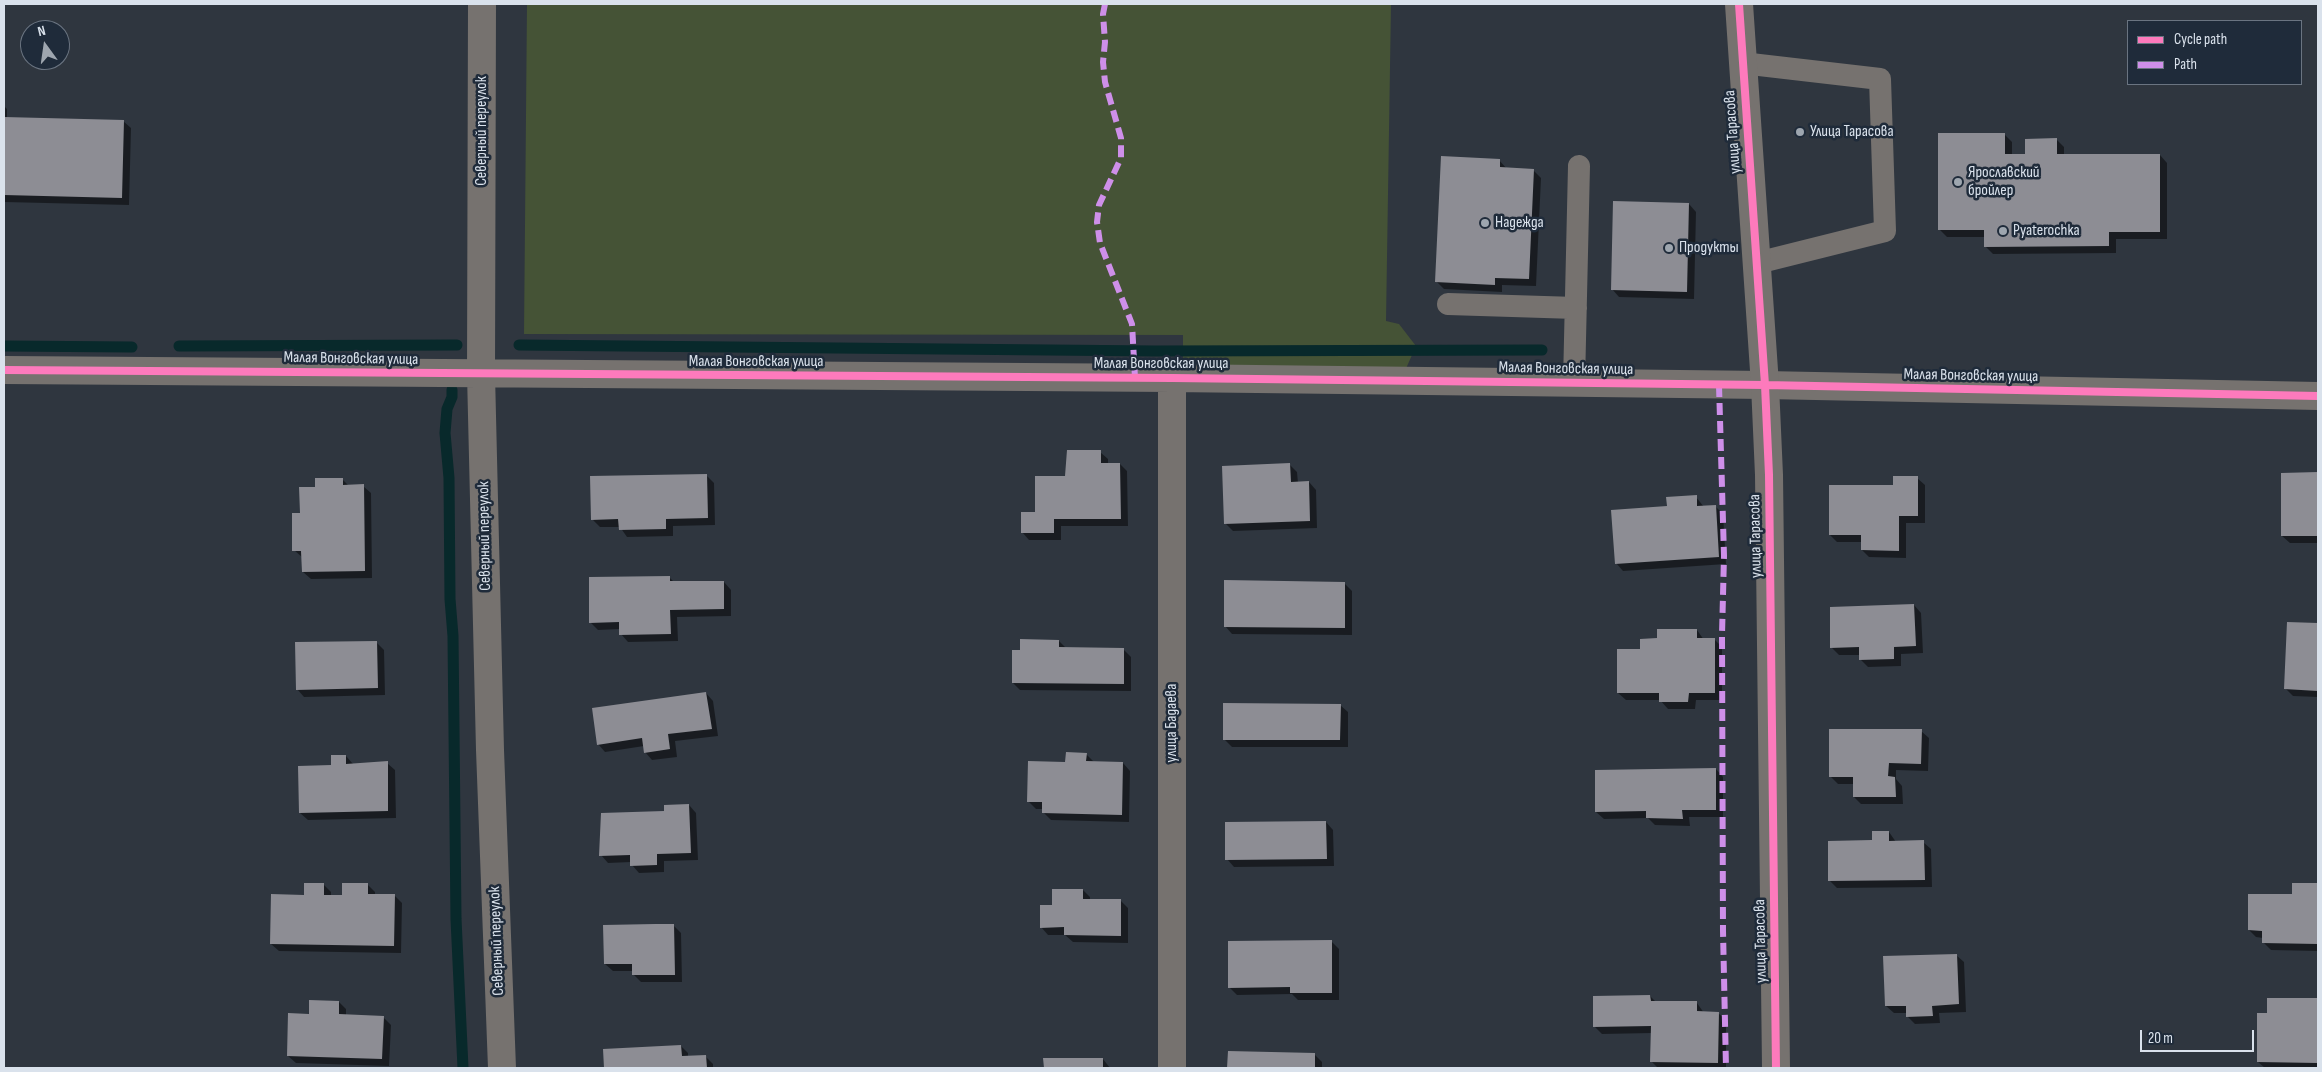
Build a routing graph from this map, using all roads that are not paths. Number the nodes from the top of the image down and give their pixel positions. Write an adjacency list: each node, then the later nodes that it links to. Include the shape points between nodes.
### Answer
1 (482, 4): 9 (street, Северный переулок)
2 (1739, 4): 3 (street, улица Тарасова)
3 (1742, 63): 5 (street, улица Тарасова); 5 (lane, via 1880,79 1885,231)
4 (1579, 166): 7 (lane)
5 (1757, 263): 12 (street, улица Тарасова)
6 (1448, 304): 7 (lane)
7 (1576, 308): 11 (lane)
8 (4, 370): 9 (street, Малая Вонговская улица)
9 (481, 374): 10 (street, Малая Вонговская улица); 14 (street, Северный переулок)
10 (1172, 378): 11 (street, Малая Вонговская улица); 15 (street, улица Бадаева)
11 (1574, 383): 12 (street, Малая Вонговская улица)
12 (1766, 385): 13 (street, Малая Вонговская улица); 16 (street, улица Тарасова)
13 (2318, 396)
14 (502, 1068)
15 (1172, 1068)
16 (1776, 1068)

